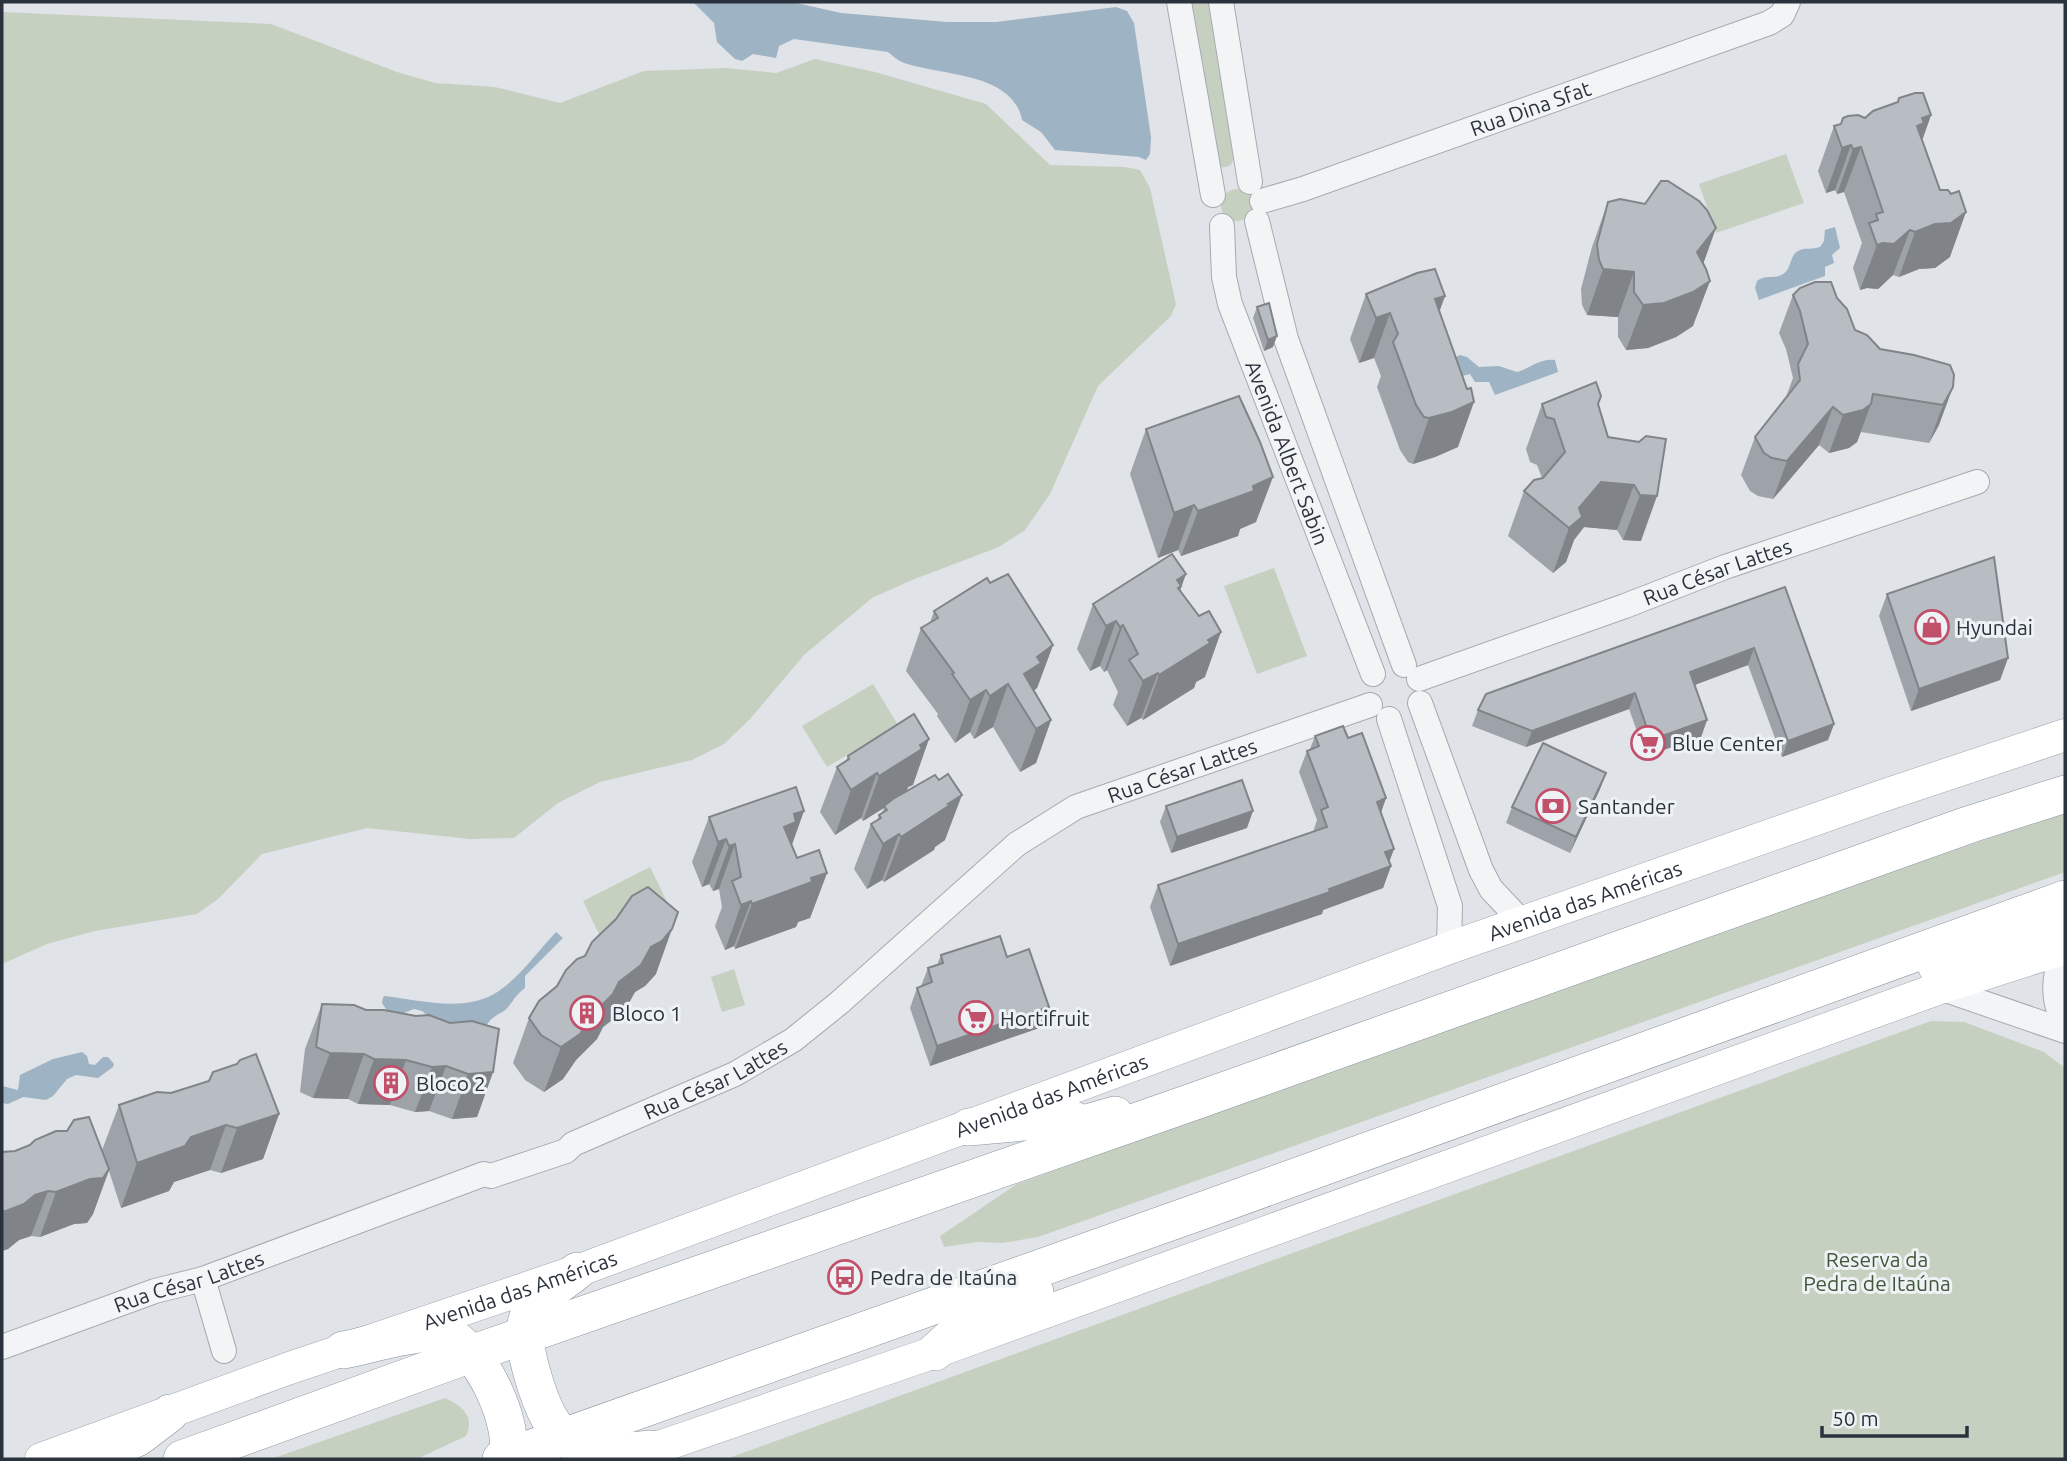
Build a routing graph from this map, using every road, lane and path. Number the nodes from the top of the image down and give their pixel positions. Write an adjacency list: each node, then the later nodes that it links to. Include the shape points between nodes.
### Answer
1 (1180, 2): 4 (street)
2 (1221, 2): 5 (street, Avenida Albert Sabin)
3 (1788, 2): 5 (street, Rua Dina Sfat, via 1782,15 1769,23 1304,189)
4 (1213, 195): 5 (street, via 1224,181 1242,179); 6 (street, via 1213,215)
5 (1256, 201): 6 (street, via 1251,226 1236,230); 9 (street, Avenida Albert Sabin, via 1286,339)
6 (1222, 226): 8 (street, Avenida Albert Sabin, via 1230,304)
7 (1977, 482): 9 (street, Rua César Lattes, via 1734,564)
8 (1373, 674): 9 (street, via 1387,665); 10 (street, via 1367,689)
9 (1414, 683): 10 (street, via 1407,716); 16 (street, Avenida Albert Sabin, via 1481,870 1491,889)
10 (1380, 712): 18 (street, via 1450,906); 27 (street, Rua César Lattes, via 1076,807 1017,844 793,1040 736,1074 573,1144 566,1152 491,1176 484,1174)
11 (2065, 735): 16 (main road, Avenida das Américas)
12 (2065, 769): 14 (highway, via 2005,797)
13 (2065, 794): 14 (highway)
14 (1968, 825): 23 (highway)
15 (2065, 900): 19 (highway)
16 (1522, 923): 18 (main road, Avenida das Américas)
17 (2064, 942): 19 (highway, via 1878,982); 20 (main road); 21 (street, via 2054,991)
18 (1449, 948): 24 (main road, Avenida das Américas)
19 (1833, 982): 25 (highway)
20 (1940, 988): 22 (street); 32 (main road)
21 (2065, 1023)
22 (2065, 1031)
23 (1198, 1100): 24 (highway, via 1151,1103 1083,1124 1069,1118); 28 (highway)
24 (969, 1127): 26 (main road, Avenida das Américas)
25 (1204, 1210): 32 (highway, via 1186,1226 979,1318); 35 (highway)
26 (578, 1271): 28 (highway, via 536,1304 529,1313); 30 (main road, Avenida das Américas)
27 (202, 1279): 29 (street, Rua César Lattes); 31 (street)
28 (526, 1337): 33 (highway); 35 (highway, via 542,1405)
29 (2, 1347)
30 (343, 1350): 33 (highway, via 443,1334); 34 (main road, Avenida das Américas)
31 (224, 1351)
32 (935, 1352): 36 (main road)
33 (471, 1354): 39 (highway); 40 (highway, via 482,1367 504,1419)
34 (170, 1413): 37 (main road, Avenida das Américas); 38 (highway, via 137,1437)
35 (564, 1437): 36 (highway, via 594,1452); 40 (highway)
36 (637, 1454)
37 (41, 1459)
38 (87, 1459)
39 (182, 1459)
40 (505, 1459)

